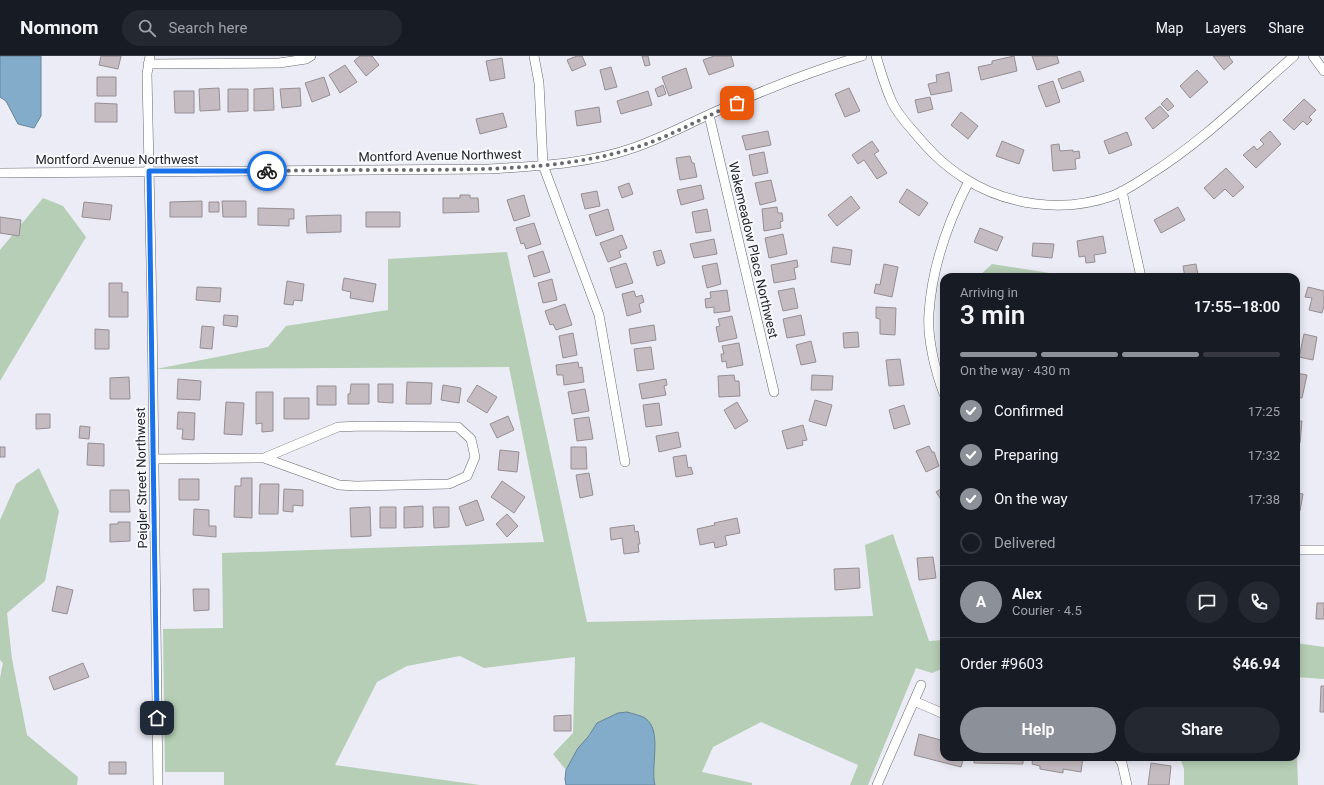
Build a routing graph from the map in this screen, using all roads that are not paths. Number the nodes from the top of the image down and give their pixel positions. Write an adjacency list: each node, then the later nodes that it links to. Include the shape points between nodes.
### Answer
1 (311, 56): 7 (street, via 279,63)
2 (534, 56): 10 (street, via 539,83)
3 (862, 56): 9 (street, Montford Avenue Northwest, via 828,66)
4 (876, 56): 13 (street, via 892,103 901,117 930,152)
5 (1294, 56): 14 (street, via 1169,163)
6 (1313, 56): 8 (street)
7 (149, 60): 11 (street, Peigler Street Northwest, via 146,74)
8 (1324, 71)
9 (709, 115): 10 (street, Montford Avenue Northwest, via 635,148 586,160); 17 (street, Wakemeadow Place Northwest)
10 (543, 165): 11 (street, Montford Avenue Northwest, via 489,169); 20 (street, via 599,315)
11 (149, 171): 12 (street, Montford Avenue Northwest); 19 (street, Peigler Street Northwest)
12 (0, 173)
13 (969, 181): 14 (street, via 1001,197 1053,205 1091,202); 16 (street, via 947,231 934,271 929,314 933,355)
14 (1122, 191): 15 (street)
15 (1139, 273)
16 (940, 380)
17 (774, 392)
18 (264, 458): 18 (street, via 339,485 356,486 449,484 467,476 475,457 471,439 458,427 362,426 338,427); 19 (street)
19 (154, 459): 27 (street, Peigler Street Northwest)
20 (625, 462)
21 (1300, 550): 22 (street)
22 (1324, 550)
23 (922, 685): 24 (street)
24 (914, 701): 25 (street); 28 (street)
25 (940, 712)
26 (1120, 761): 29 (street)
27 (158, 785)
28 (877, 785)
29 (1127, 785)

